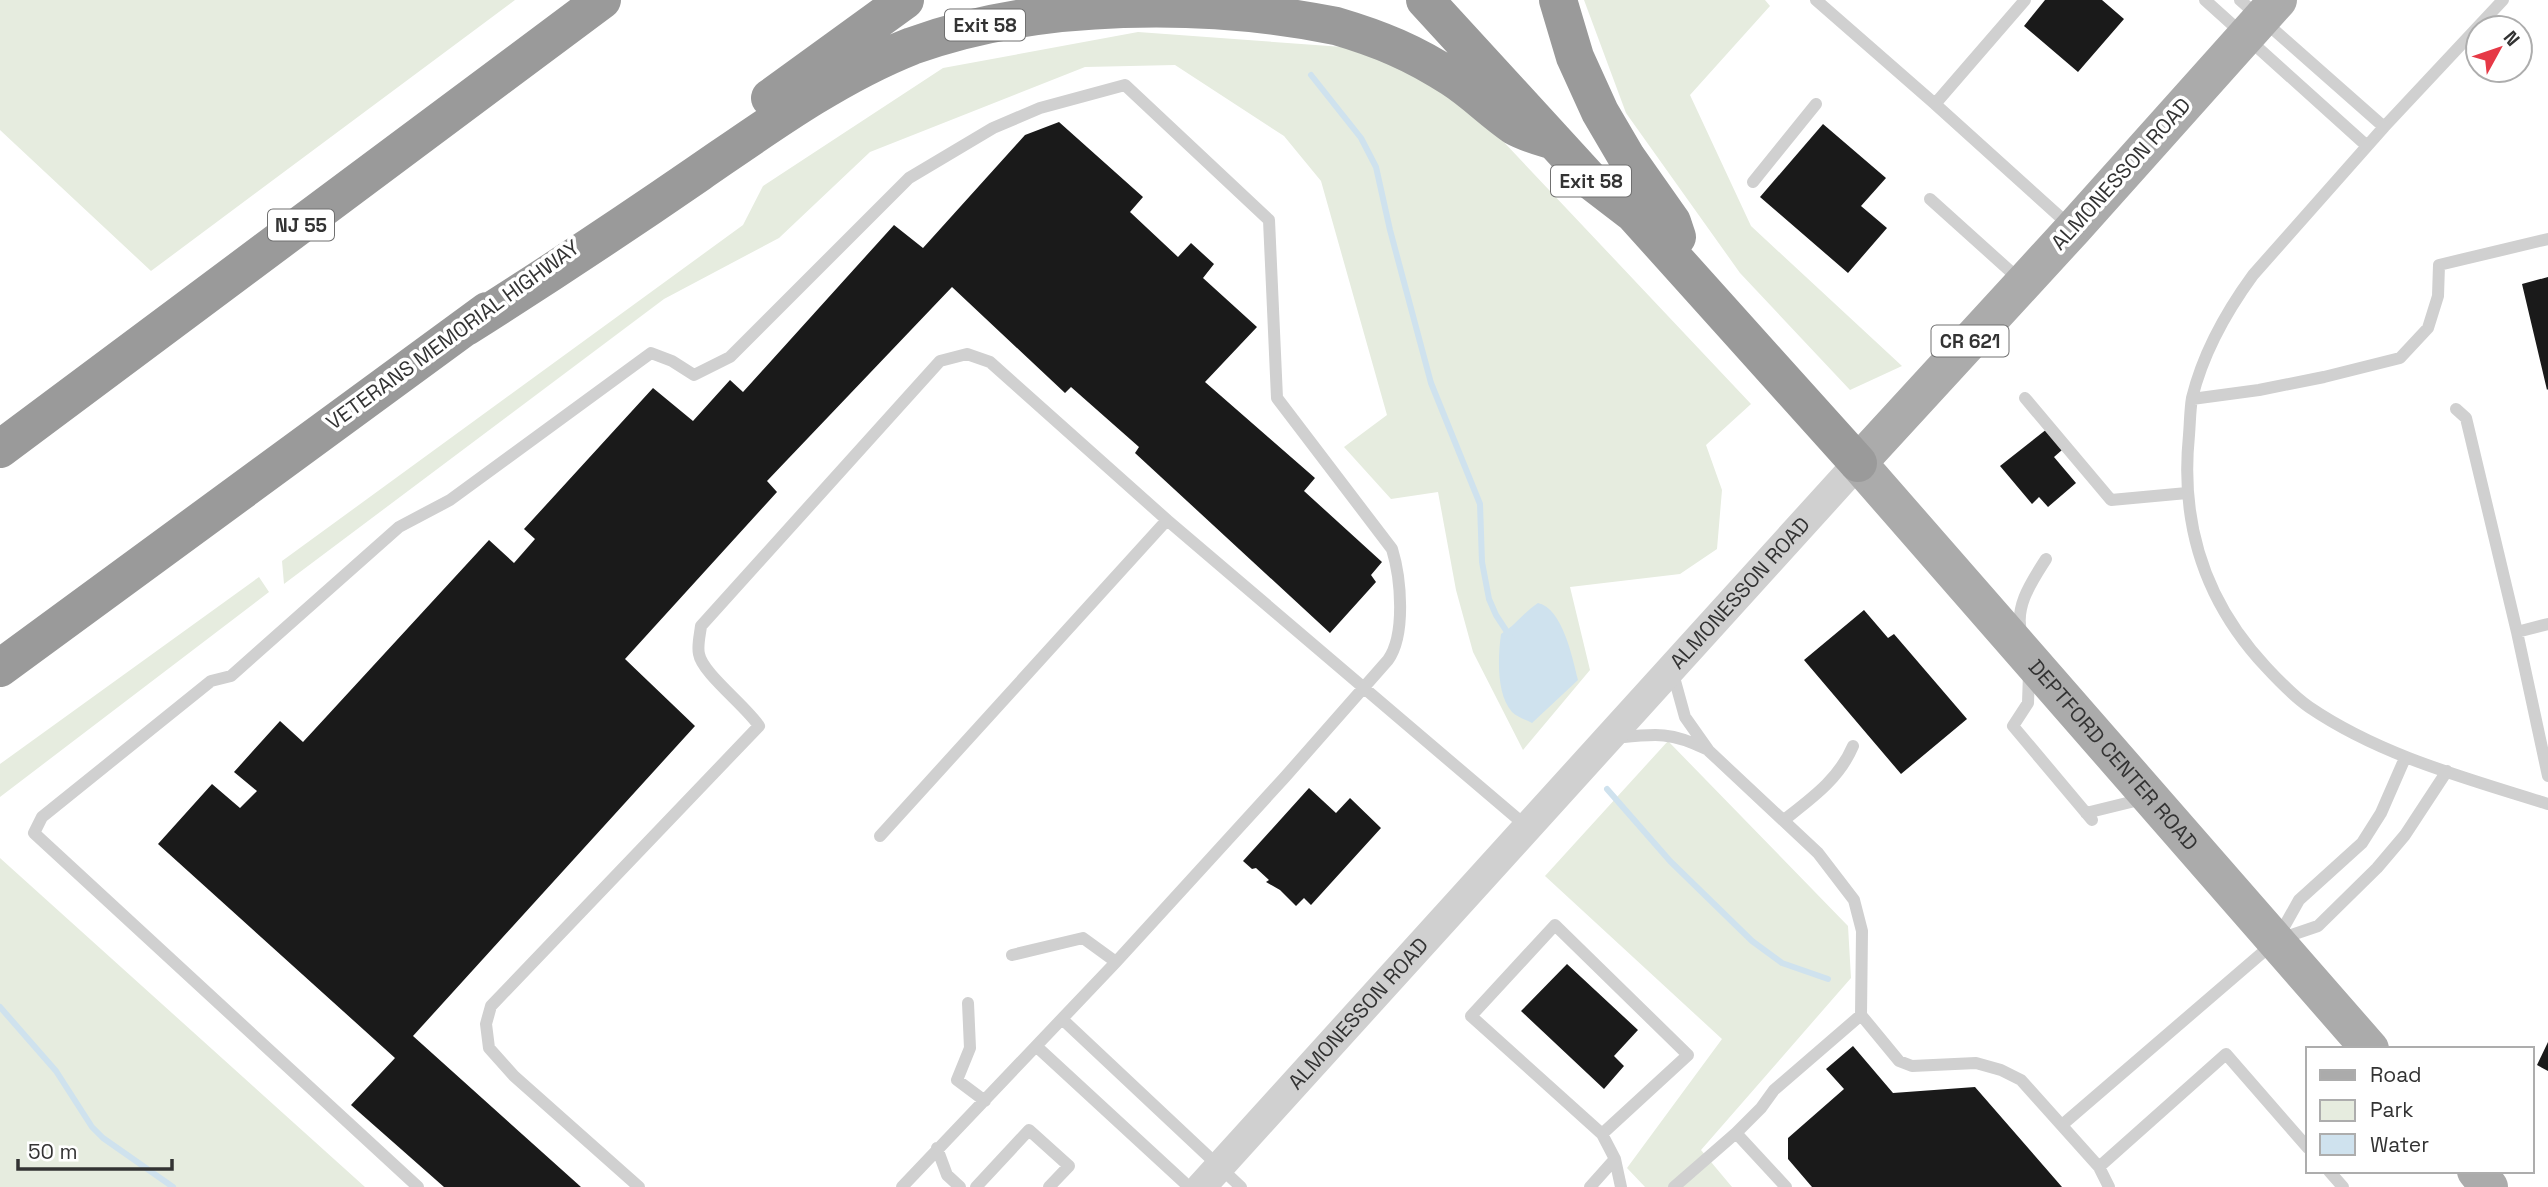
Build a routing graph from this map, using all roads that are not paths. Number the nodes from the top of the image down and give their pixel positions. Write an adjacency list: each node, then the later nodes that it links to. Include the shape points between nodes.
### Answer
1 (602, 0): 27 (highway, NJ 55)
2 (905, 0): 23 (highway, VETERANS MEMORIAL HIGHWAY)
3 (1425, 0): 14 (highway, Exit 58)
4 (1459, 0): 18 (highway, via 1606,166)
5 (1558, 0): 21 (highway, via 1575,57 1600,112 1672,222)
6 (1816, 0): 12 (lane)
7 (2025, 0): 12 (lane)
8 (2205, 0): 10 (lane)
9 (2503, 0): 13 (lane)
10 (2256, 13): 13 (lane); 15 (lane); 19 (main road, ALMONESSON ROAD / CR 621)
11 (1816, 104): 16 (lane)
12 (1936, 104): 19 (lane)
13 (2384, 127): 15 (lane)
14 (1554, 142): 18 (highway, Exit 58, via 1591,181); 23 (highway, Exit 58, via 1517,128 1403,48 1283,13 1139,3 1023,16 912,46 850,77)
15 (2367, 146): 25 (lane, via 2233,302)
16 (1753, 182)
17 (1930, 199): 22 (lane)
18 (1634, 214): 21 (highway)
19 (2073, 229): 22 (main road, ALMONESSON ROAD / CR 621)
20 (2548, 239): 25 (lane, via 2439,265 2438,296 2428,328 2400,358 2298,383)
21 (1690, 276): 28 (highway)
22 (2023, 283): 28 (main road, ALMONESSON ROAD / CR 621)
23 (466, 327): 35 (highway, VETERANS MEMORIAL HIGHWAY)
24 (2025, 398): 29 (lane, via 2112,500)
25 (2192, 398): 29 (lane)
26 (2456, 409): 33 (lane, via 2466,418)
27 (0, 449)
28 (1858, 463): 34 (main road, DEPTFORD CENTER ROAD); 36 (street, ALMONESSON ROAD / CR 621)
29 (2187, 493): 41 (lane, via 2198,555 2218,602 2253,654 2307,705)
30 (1167, 520): 37 (lane); 48 (lane); 69 (lane, via 990,362 967,354 940,361 701,626 699,655 710,674 759,726 491,1006 486,1024 489,1048 514,1076)
31 (2046, 559): 34 (lane, via 2028,586 2018,623)
32 (2548, 624): 33 (lane)
33 (2517, 632): 43 (lane)
34 (2030, 658): 44 (main road, DEPTFORD CENTER ROAD); 44 (lane, via 2028,703 2013,726 2089,817)
35 (0, 667)
36 (1671, 667): 38 (street, ALMONESSON ROAD / CR 621); 40 (lane, via 1685,717)
37 (1364, 687): 47 (lane); 51 (lane); 68 (lane, via 1394,652 1399,626 1398,566 1392,549 1277,398 1269,220 1125,85 1040,108 993,128 909,178 730,357 694,375 651,353 450,500 399,527 231,676 211,681 42,817 34,833)
38 (1606, 739): 40 (lane, via 1674,735); 47 (street, ALMONESSON ROAD / CR 621)
39 (1853, 746): 46 (lane, via 1826,786)
40 (1709, 751): 46 (lane)
41 (2405, 758): 42 (lane); 49 (lane, via 2362,844 2299,900)
42 (2447, 772): 45 (lane); 49 (lane, via 2405,835 2357,888 2318,926)
43 (2548, 776)
44 (2151, 797): 49 (main road, DEPTFORD CENTER ROAD)
45 (2548, 804)
46 (1784, 820): 53 (lane, via 1818,853 1854,900 1862,931)
47 (1526, 826): 67 (street, ALMONESSON ROAD / CR 621)
48 (880, 836)
49 (2276, 941): 56 (main road, DEPTFORD CENTER ROAD); 58 (lane)
50 (1012, 956): 51 (lane, via 1083,937)
51 (1116, 962): 54 (lane)
52 (968, 1003): 57 (lane, via 970,1048 957,1080)
53 (1861, 1016): 58 (lane, via 1899,1061 1912,1066 1976,1063 2001,1070 2025,1084); 59 (lane, via 1774,1090)
54 (1062, 1019): 55 (lane); 67 (lane)
55 (1036, 1046): 57 (lane); 74 (lane)
56 (2368, 1047)
57 (985, 1101): 62 (lane)
58 (2062, 1125): 64 (lane)
59 (1736, 1133): 78 (lane); 79 (lane)
60 (1602, 1134): 60 (lane, via 1471,1016 1555,925 1688,1055); 63 (lane)
61 (2306, 1146): 64 (lane, via 2227,1055)
62 (937, 1148): 70 (lane); 71 (lane, via 947,1175)
63 (1615, 1159): 76 (lane); 77 (lane)
64 (2099, 1167): 80 (lane)
65 (2331, 1173): 81 (lane)
66 (2478, 1173): 82 (main road)
67 (1209, 1176): 75 (lane)
68 (418, 1187)
69 (639, 1187)
70 (902, 1187)
71 (960, 1187)
72 (976, 1187): 73 (lane, via 1029,1130 1069,1166)
73 (1049, 1187)
74 (1189, 1187)
75 (1241, 1187)
76 (1590, 1187)
77 (1621, 1187)
78 (1674, 1187)
79 (1786, 1187)
80 (2109, 1187)
81 (2343, 1187)
82 (2489, 1187)

